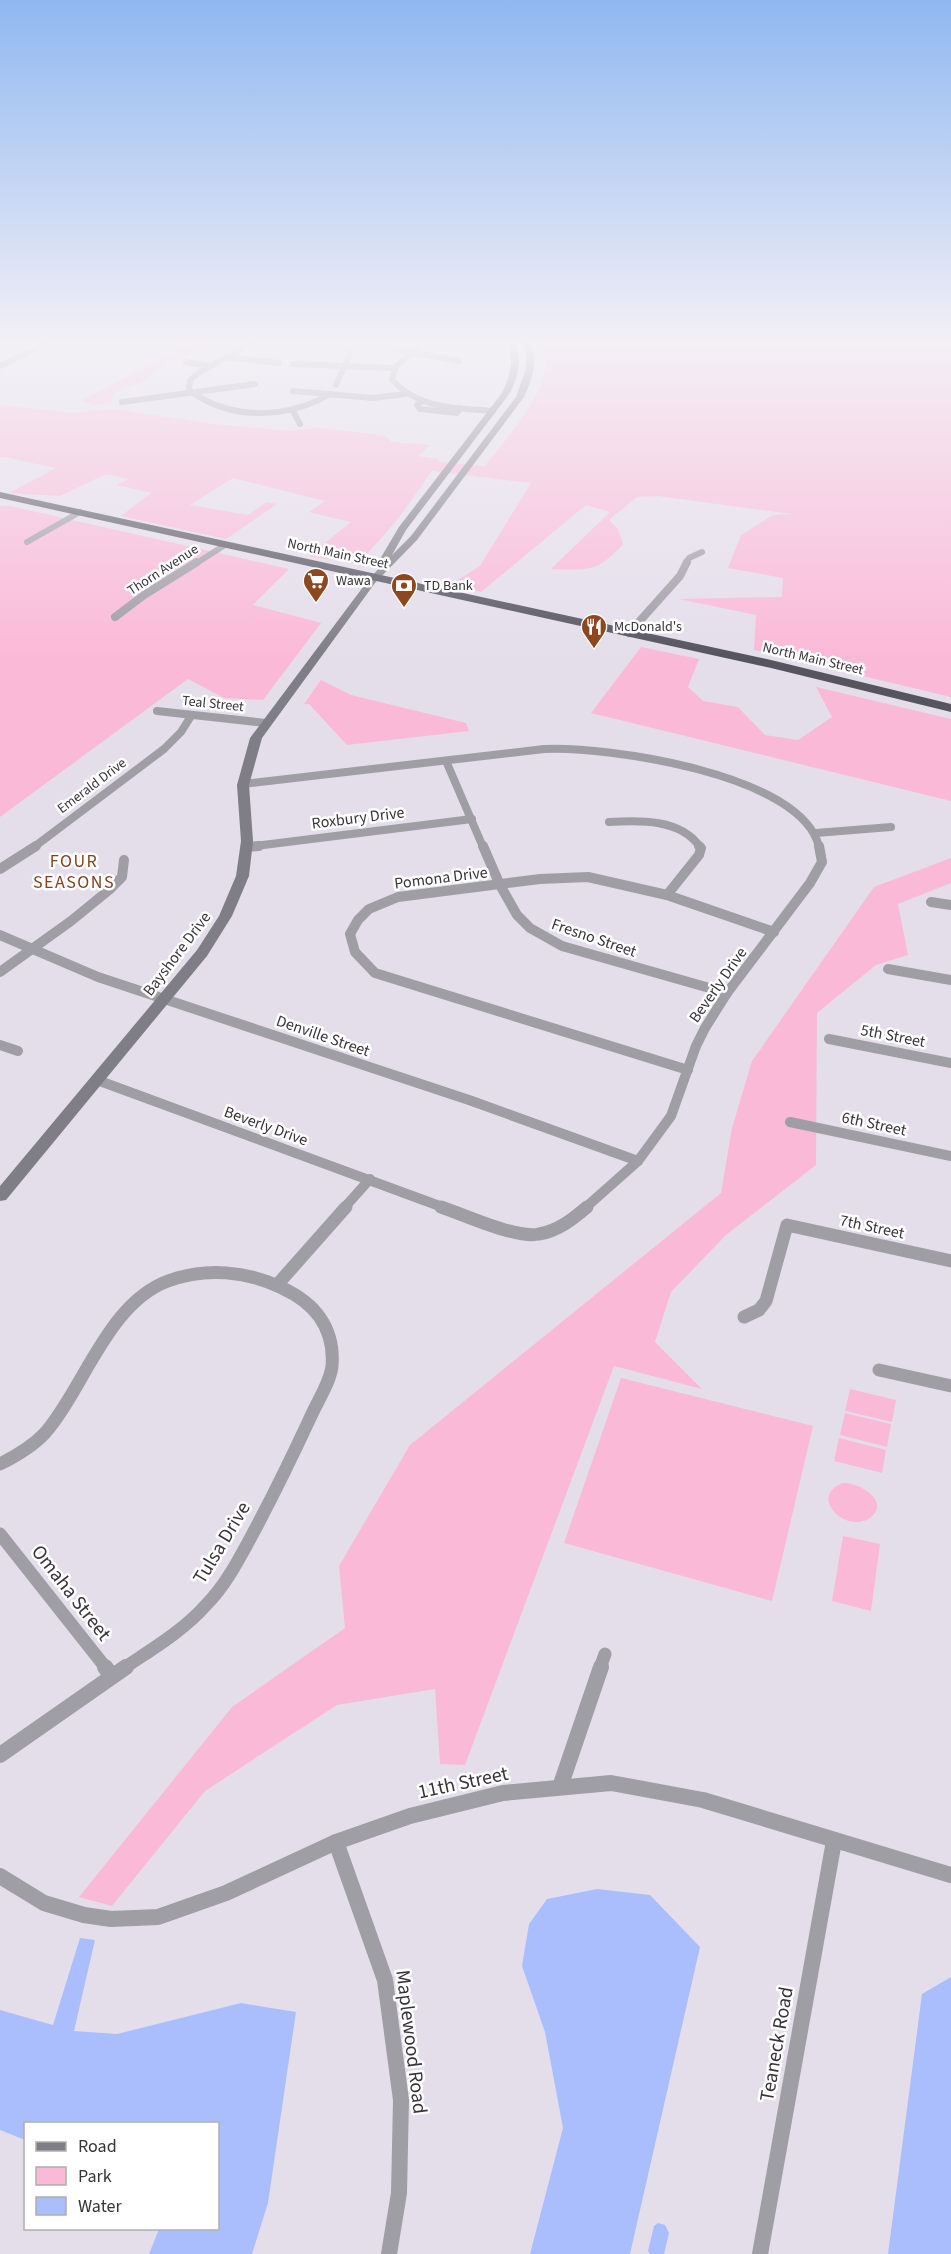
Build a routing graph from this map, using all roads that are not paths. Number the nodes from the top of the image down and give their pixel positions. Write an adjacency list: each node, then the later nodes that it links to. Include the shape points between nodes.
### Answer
1 (467, 445): 8 (street, via 402,529)
2 (484, 445): 8 (street, via 414,538)
3 (0, 495): 4 (highway, North Main Street)
4 (80, 512): 5 (street); 6 (highway, North Main Street)
5 (27, 542)
6 (225, 545): 8 (highway, North Main Street); 9 (street, Thorn Avenue)
7 (702, 552): 10 (street, via 689,558 680,576)
8 (375, 578): 10 (highway, North Main Street); 14 (street, Bayshore Drive)
9 (115, 617)
10 (629, 633): 11 (highway, North Main Street)
11 (951, 708)
12 (158, 711): 13 (street, Teal Street)
13 (191, 716): 14 (street, Teal Street); 23 (street, Emerald Drive, via 164,749)
14 (266, 723): 16 (street, Bayshore Drive, via 249,755)
15 (446, 761): 16 (street); 17 (street, Fresno Street); 20 (street, via 559,748 632,754 752,786 777,799)
16 (243, 784): 21 (street, Bayshore Drive)
17 (472, 819): 21 (street, Roxbury Drive); 24 (street, Fresno Street)
18 (609, 822): 25 (street, via 638,820 656,824 686,832 698,842 699,855)
19 (891, 827): 20 (street)
20 (816, 833): 28 (street, Beverly Drive, via 822,862)
21 (247, 847): 35 (street, Bayshore Drive, via 241,880 226,916)
22 (124, 860): 30 (street, via 122,877 110,890)
23 (0, 869)
24 (500, 885): 25 (street, Pomona Drive, via 588,877); 34 (street, Fresno Street, via 517,915 543,938); 40 (street, Pomona Drive, via 415,894 378,904 363,913 353,928 352,946 375,973)
25 (667, 895): 28 (street, Pomona Drive)
26 (931, 902): 27 (street)
27 (951, 905)
28 (774, 932): 34 (street, Beverly Drive)
29 (0, 935): 30 (street, Denville Street)
30 (31, 948): 32 (street); 35 (street, Denville Street, via 98,978)
31 (888, 969): 33 (street)
32 (0, 972)
33 (951, 980)
34 (727, 993): 40 (street, Beverly Drive, via 705,1028)
35 (165, 998): 41 (street, Bayshore Drive); 44 (street, Denville Street)
36 (829, 1039): 39 (street, 5th Street)
37 (0, 1045): 38 (street)
38 (18, 1051)
39 (951, 1063)
40 (688, 1070): 44 (street, Beverly Drive, via 671,1116)
41 (97, 1080): 45 (street, Beverly Drive); 46 (street, Bayshore Drive)
42 (790, 1122): 43 (street, 6th Street)
43 (951, 1156)
44 (638, 1161): 45 (street, Beverly Drive, via 575,1217 558,1228 537,1234 502,1228)
45 (370, 1179): 48 (street)
46 (0, 1196)
47 (951, 1261): 49 (street, 7th Street, via 787,1225 766,1301 759,1310)
48 (276, 1285): 52 (street, Tulsa Drive, via 233,1272 210,1273 165,1282 144,1294 124,1312 46,1433 28,1450); 55 (street, Tulsa Drive, via 316,1308 328,1330 332,1369 280,1483 224,1584 193,1617)
49 (744, 1317)
50 (879, 1370): 51 (street)
51 (951, 1386)
52 (0, 1464)
53 (0, 1534): 55 (street, Omaha Street)
54 (605, 1654): 57 (street)
55 (112, 1676): 56 (street, Tulsa Drive)
56 (0, 1755)
57 (560, 1786): 58 (street, 11th Street, via 611,1783 703,1800); 59 (street, 11th Street, via 460,1802)
58 (834, 1840): 60 (street, 11th Street); 63 (street, Teaneck Road)
59 (336, 1842): 61 (street, 11th Street, via 218,1896 146,1918 84,1915 44,1903); 62 (street, Maplewood Road, via 385,1980 400,2089 399,2193)
60 (951, 1875)
61 (0, 1876)
62 (389, 2254)
63 (760, 2254)

